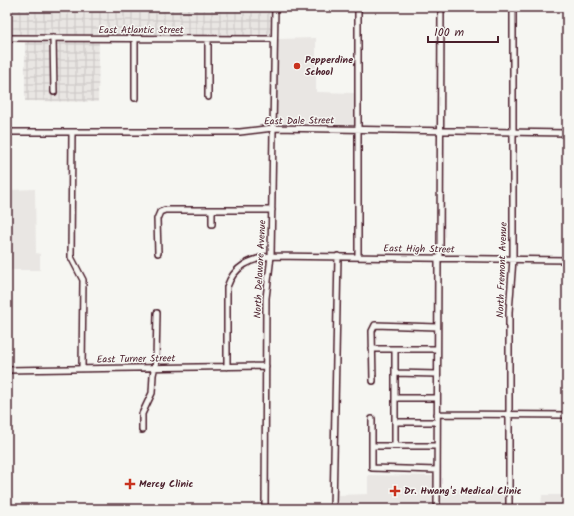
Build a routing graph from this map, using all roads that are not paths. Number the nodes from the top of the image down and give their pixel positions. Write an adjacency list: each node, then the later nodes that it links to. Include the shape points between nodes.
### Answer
1 (274, 7): 9 (street, North Delaware Avenue)
2 (358, 7): 14 (street)
3 (441, 7): 15 (street)
4 (513, 7): 18 (street, North Fremont Avenue)
5 (7, 38): 6 (street, East Atlantic Street)
6 (54, 38): 7 (street, East Atlantic Street); 10 (street)
7 (135, 39): 8 (street, East Atlantic Street); 12 (street)
8 (208, 39): 9 (street, East Atlantic Street); 11 (street)
9 (274, 39): 13 (street, North Delaware Avenue)
10 (54, 92)
11 (208, 97)
12 (135, 98)
13 (273, 128): 14 (street, East Dale Street); 17 (street, East Dale Street, via 240,132); 20 (street, North Delaware Avenue)
14 (359, 129): 15 (street, East Dale Street); 26 (street)
15 (440, 131): 18 (street, East Dale Street); 27 (street)
16 (7, 132): 17 (street, East Dale Street)
17 (72, 132): 38 (street, via 72,257 83,280)
18 (513, 132): 19 (street, East Dale Street); 28 (street, North Fremont Avenue)
19 (567, 133)
20 (272, 210): 21 (street); 24 (street, North Delaware Avenue)
21 (212, 211): 22 (street); 23 (street, via 158,210)
22 (212, 224)
23 (158, 253)
24 (271, 256): 25 (street, East High Street); 35 (street, East High Street, via 244,264 230,278 226,300); 36 (street, North Delaware Avenue, via 266,298)
25 (338, 256): 26 (street, East High Street); 57 (street)
26 (358, 256): 27 (street, East High Street)
27 (439, 258): 28 (street, East High Street); 31 (street)
28 (513, 260): 29 (street, East High Street); 46 (street, North Fremont Avenue, via 509,312)
29 (567, 260)
30 (157, 313): 37 (street)
31 (437, 327): 32 (street, via 375,326 372,331); 34 (street)
32 (372, 349): 33 (street); 42 (street)
33 (395, 349): 34 (street); 40 (street)
34 (437, 349): 41 (street)
35 (227, 366): 36 (street, East Turner Street); 37 (street, East Turner Street)
36 (266, 366): 56 (street, North Delaware Avenue)
37 (155, 368): 38 (street, East Turner Street); 51 (street, via 152,396 142,418)
38 (82, 369): 39 (street, East Turner Street)
39 (7, 370)
40 (395, 373): 41 (street); 43 (street)
41 (437, 374): 44 (street)
42 (373, 381)
43 (395, 398): 44 (street); 49 (street)
44 (437, 398): 45 (street)
45 (437, 414): 46 (street); 50 (street)
46 (509, 415): 47 (street); 59 (street, North Fremont Avenue)
47 (567, 415)
48 (372, 419): 52 (street)
49 (395, 422): 50 (street); 53 (street)
50 (437, 422): 54 (street)
51 (142, 430)
52 (372, 446): 53 (street); 55 (street, via 373,469)
53 (395, 446): 54 (street)
54 (437, 446): 55 (street)
55 (437, 470): 58 (street)
56 (265, 509)
57 (333, 509)
58 (437, 509)
59 (509, 509)

